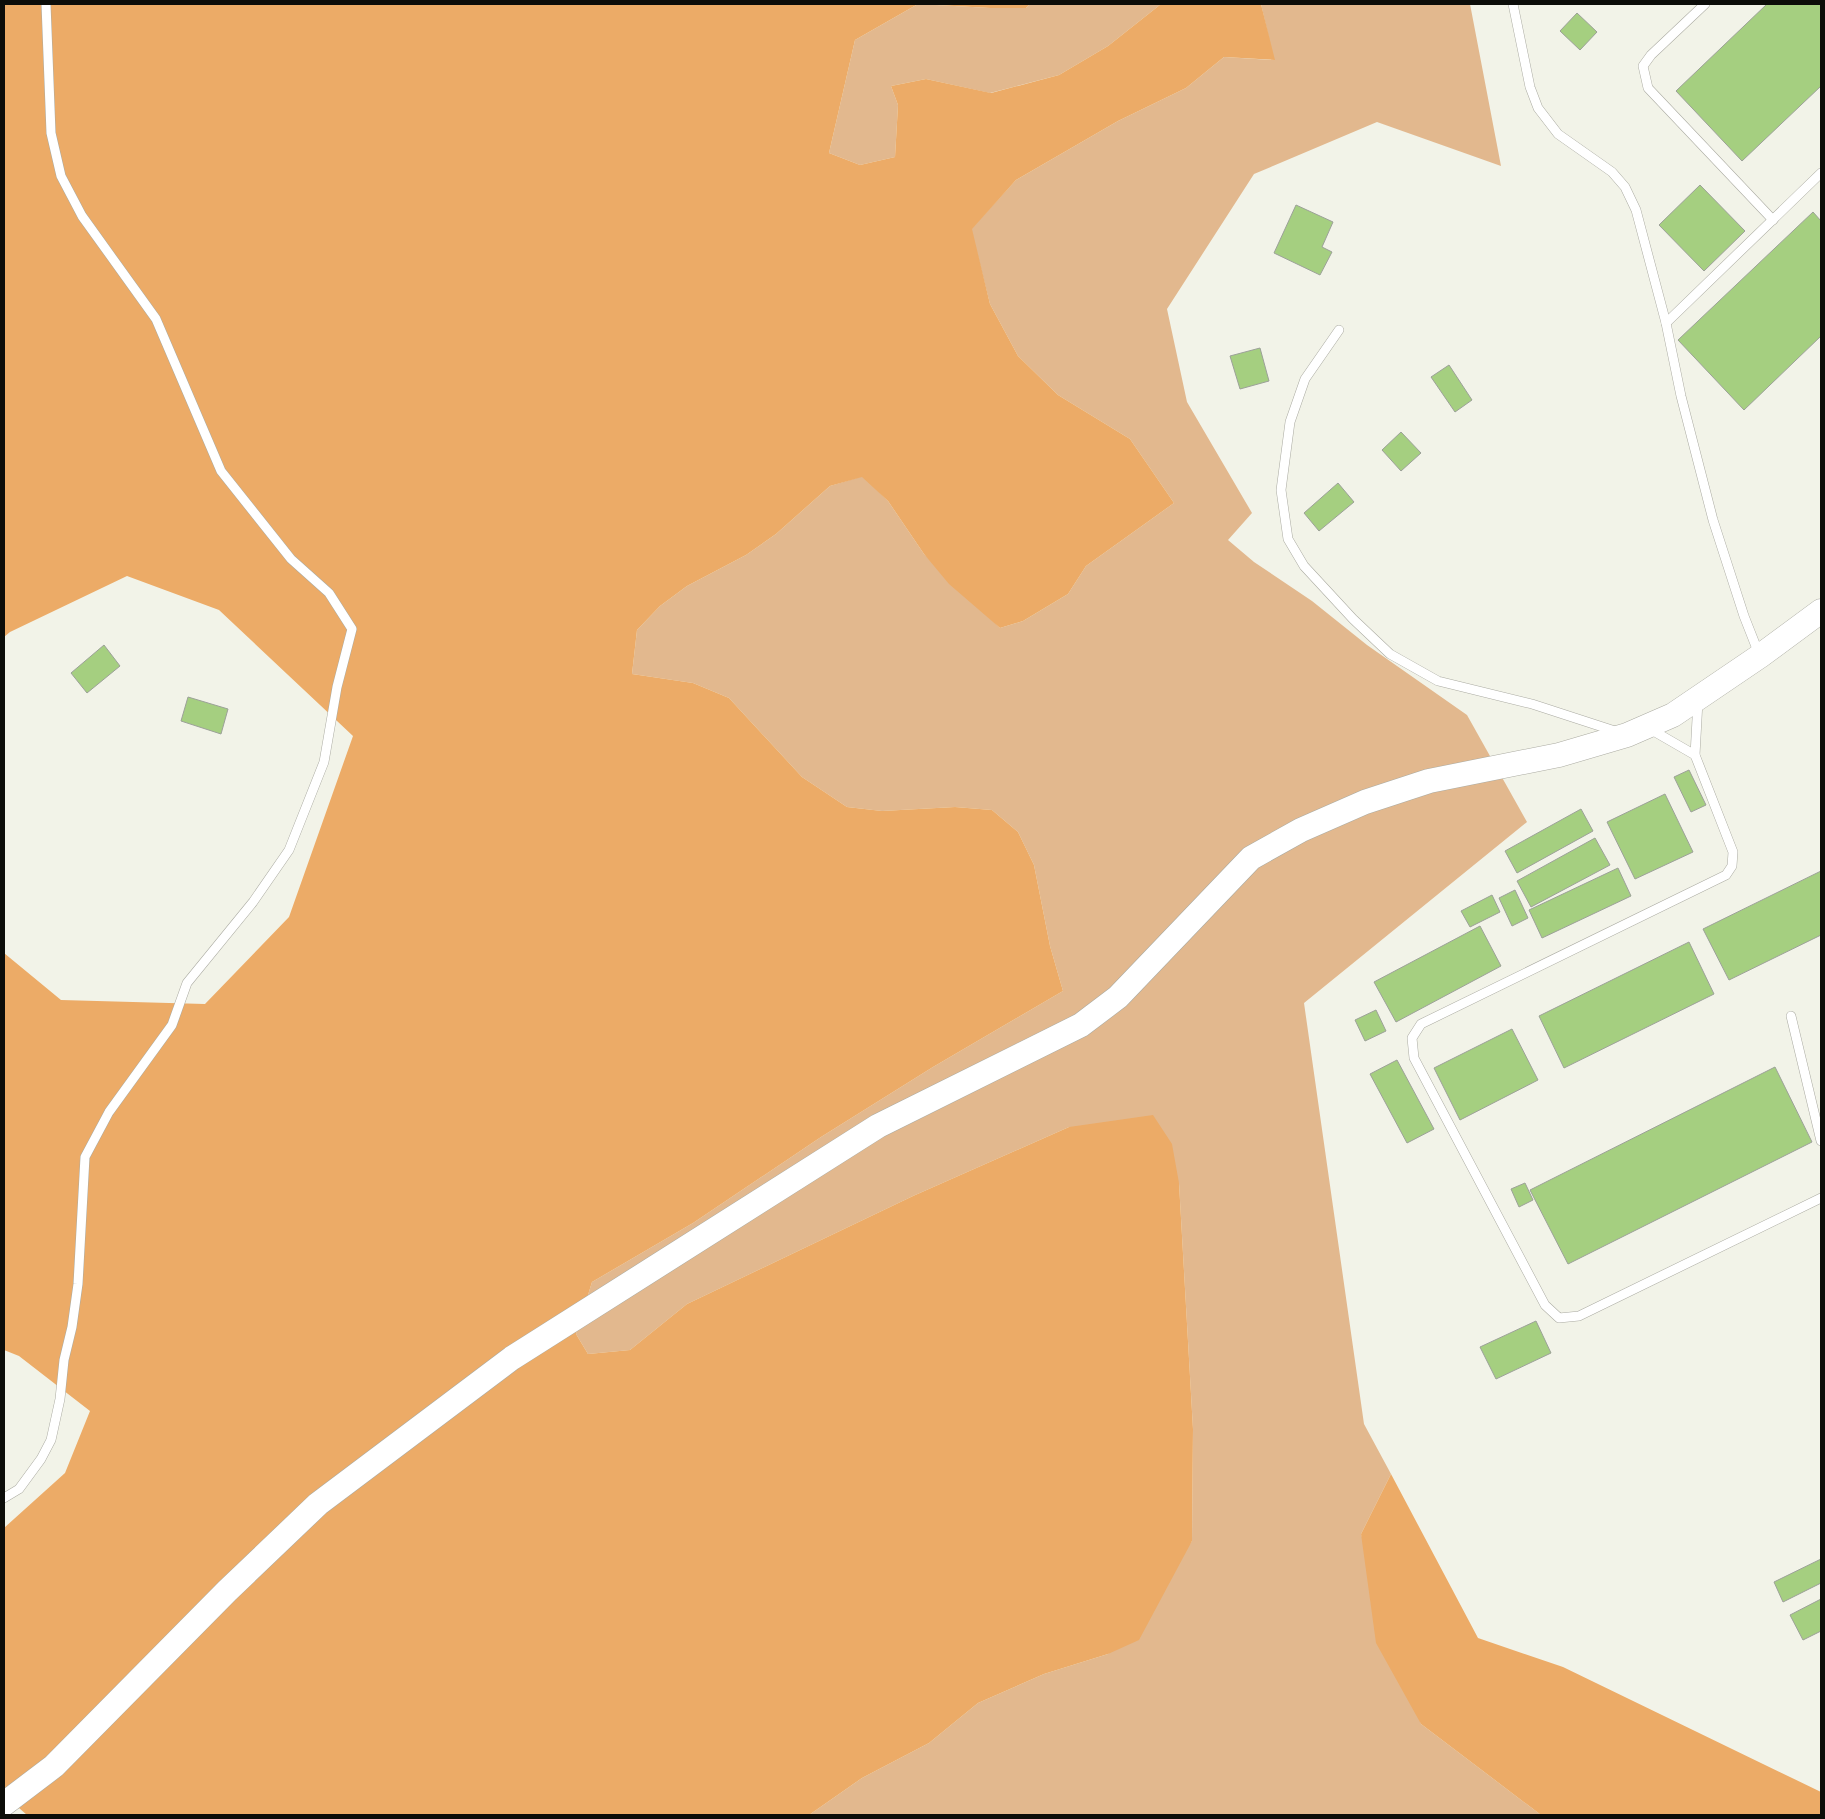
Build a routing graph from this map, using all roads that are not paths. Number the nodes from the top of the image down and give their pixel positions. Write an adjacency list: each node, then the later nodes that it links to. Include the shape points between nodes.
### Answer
1 (46, 4): 16 (lane, via 51,133 61,176 82,216 156,318 221,471 291,559 329,593 352,629 337,688 324,762 289,850 253,902 188,983 172,1025 109,1112 85,1158 78,1284 51,1440 19,1489)
2 (1513, 4): 6 (lane, via 1530,87 1538,108 1558,134 1612,172 1624,187 1636,210)
3 (1705, 4): 5 (lane, via 1643,66 1648,88)
4 (1821, 173): 5 (lane)
5 (1774, 220): 6 (lane)
6 (1666, 323): 9 (lane, via 1713,520)
7 (1339, 330): 11 (lane, via 1306,379 1290,422 1281,490 1288,539 1304,566 1353,620 1390,654 1438,681)
8 (1820, 615): 9 (main road)
9 (1760, 656): 10 (main road)
10 (1698, 698): 11 (main road, via 1673,715); 12 (lane)
11 (1637, 731): 12 (lane); 17 (main road, via 1559,755 1429,781 1366,802 1301,830 1251,858 1118,997 1082,1025 878,1126 512,1358 318,1504 54,1766)
12 (1695, 755): 15 (lane, via 1733,852 1732,866 1726,874 1421,1024 1412,1038 1414,1058 1545,1305 1559,1318 1579,1316)
13 (1791, 1016): 14 (lane)
14 (1821, 1141)
15 (1821, 1198)
16 (4, 1498)
17 (4, 1804)

